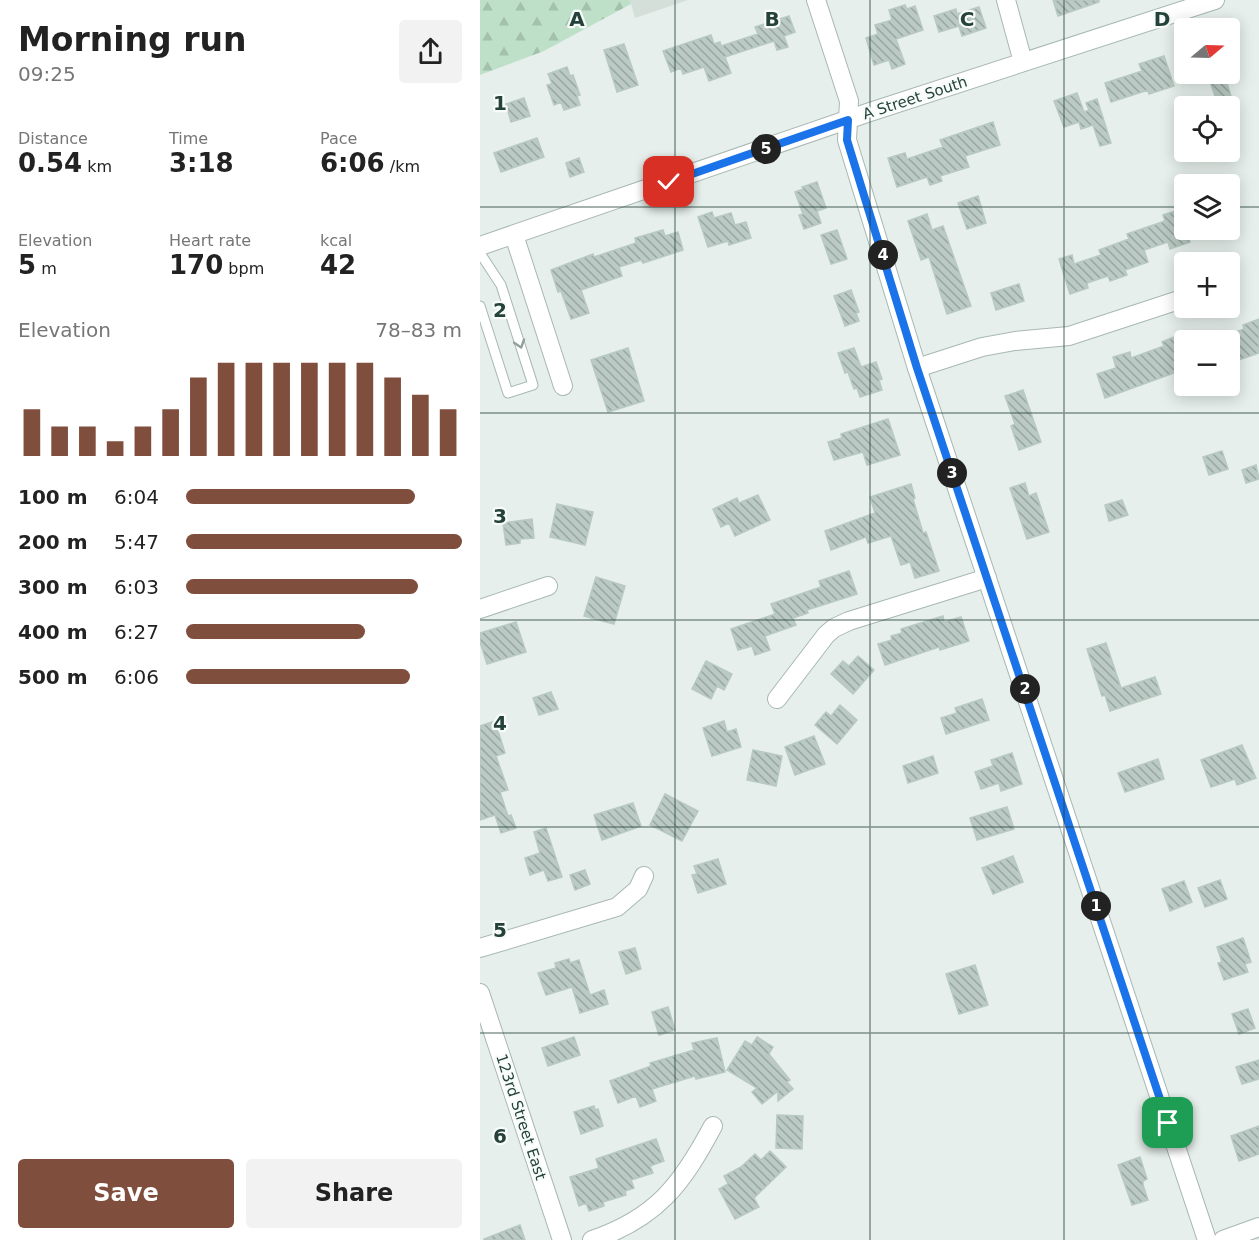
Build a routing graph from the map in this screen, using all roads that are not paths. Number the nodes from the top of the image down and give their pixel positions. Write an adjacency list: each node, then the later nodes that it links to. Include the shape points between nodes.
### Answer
1 (816, 0): 5 (street, via 849,101)
2 (1006, 0): 4 (street)
3 (1206, 2): 4 (street, A Street South)
4 (1023, 62): 5 (street, A Street South)
5 (848, 120): 6 (street, A Street South); 11 (street, via 847,140)
6 (514, 235): 7 (street, A Street South); 12 (street)
7 (480, 246)
8 (480, 253): 10 (lane, one-way to 10, via 501,285 533,385 508,393)
9 (1174, 302): 11 (street, via 1069,336 982,347)
10 (480, 306)
11 (917, 368): 13 (street)
12 (563, 386)
13 (987, 578): 16 (street, via 834,628); 24 (street)
14 (548, 586): 15 (street)
15 (480, 609)
16 (777, 699)
17 (644, 876): 18 (street, via 638,889 617,907)
18 (480, 948)
19 (480, 993): 22 (street, 123rd Street East)
20 (713, 1126): 23 (street, via 694,1161 669,1194 650,1211)
21 (1259, 1227): 25 (street)
22 (562, 1240)
23 (592, 1240)
24 (1208, 1240)
25 (1223, 1240)

